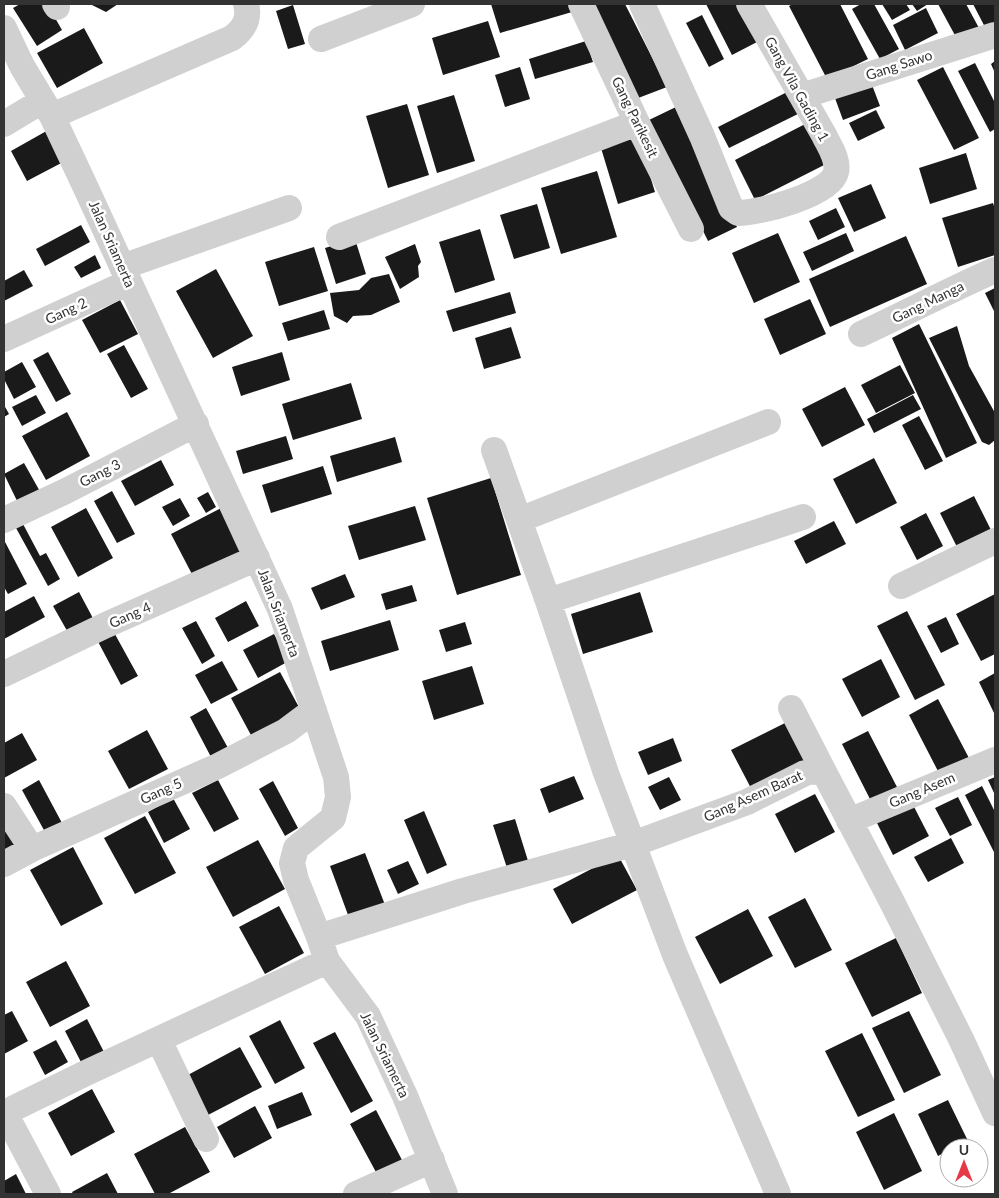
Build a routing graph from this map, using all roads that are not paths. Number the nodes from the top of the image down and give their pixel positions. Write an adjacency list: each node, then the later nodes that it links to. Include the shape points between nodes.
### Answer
1 (246, 4): 10 (street, via 247,20 232,38 148,76)
2 (412, 4): 8 (street)
3 (581, 4): 11 (street, Gang Parikesit)
4 (642, 4): 9 (street, Gang Vila Gading 1, via 731,208 738,213 785,204 815,191 834,176 837,166 834,157)
5 (749, 4): 9 (street, Gang Vila Gading 1)
6 (4, 28): 10 (street, Jalan Sriamerta)
7 (995, 35): 9 (street, Gang Sawo)
8 (321, 39)
9 (802, 96)
10 (47, 108): 12 (street); 17 (street, Jalan Sriamerta)
11 (637, 123): 14 (street, Gang Parikesit); 15 (street)
12 (4, 124)
13 (289, 208): 17 (street, Gang 2)
14 (691, 229)
15 (339, 237)
16 (995, 270): 18 (street, Gang Manga)
17 (125, 274): 19 (street, Gang 2); 21 (street, Jalan Sriamerta)
18 (861, 334)
19 (4, 339)
20 (768, 422): 25 (street)
21 (196, 424): 24 (street, Gang 3); 27 (street, Jalan Sriamerta)
22 (494, 450): 25 (street)
23 (803, 517): 29 (street)
24 (4, 520)
25 (519, 520): 29 (street)
26 (995, 541): 28 (street)
27 (257, 558): 30 (street, Gang 4); 32 (street, Jalan Sriamerta, via 280,610)
28 (901, 586)
29 (548, 601): 37 (street)
30 (4, 674)
31 (791, 708): 34 (street)
32 (314, 710): 38 (street, Gang 5, via 286,731 218,766); 40 (street, Jalan Sriamerta, via 336,777 338,798 333,818 296,848 292,863 304,904)
33 (995, 760): 36 (street, Gang Asem)
34 (825, 774): 36 (street); 37 (street, Gang Asem Barat, via 805,773 747,802)
35 (4, 806): 38 (street)
36 (849, 821): 44 (street, via 961,1039)
37 (633, 844): 40 (street, Gang Asem Barat, via 463,891); 50 (street, via 675,955)
38 (32, 849): 39 (street, Gang 5)
39 (4, 864)
40 (319, 937): 41 (street, Jalan Sriamerta)
41 (327, 961): 42 (street); 46 (street, Jalan Sriamerta, via 368,1016)
42 (159, 1040): 43 (street); 45 (street)
43 (4, 1113): 47 (street)
44 (995, 1113)
45 (206, 1138)
46 (432, 1160): 48 (street); 49 (street, Jalan Sriamerta)
47 (48, 1194)
48 (356, 1194)
49 (445, 1194)
50 (778, 1194)

